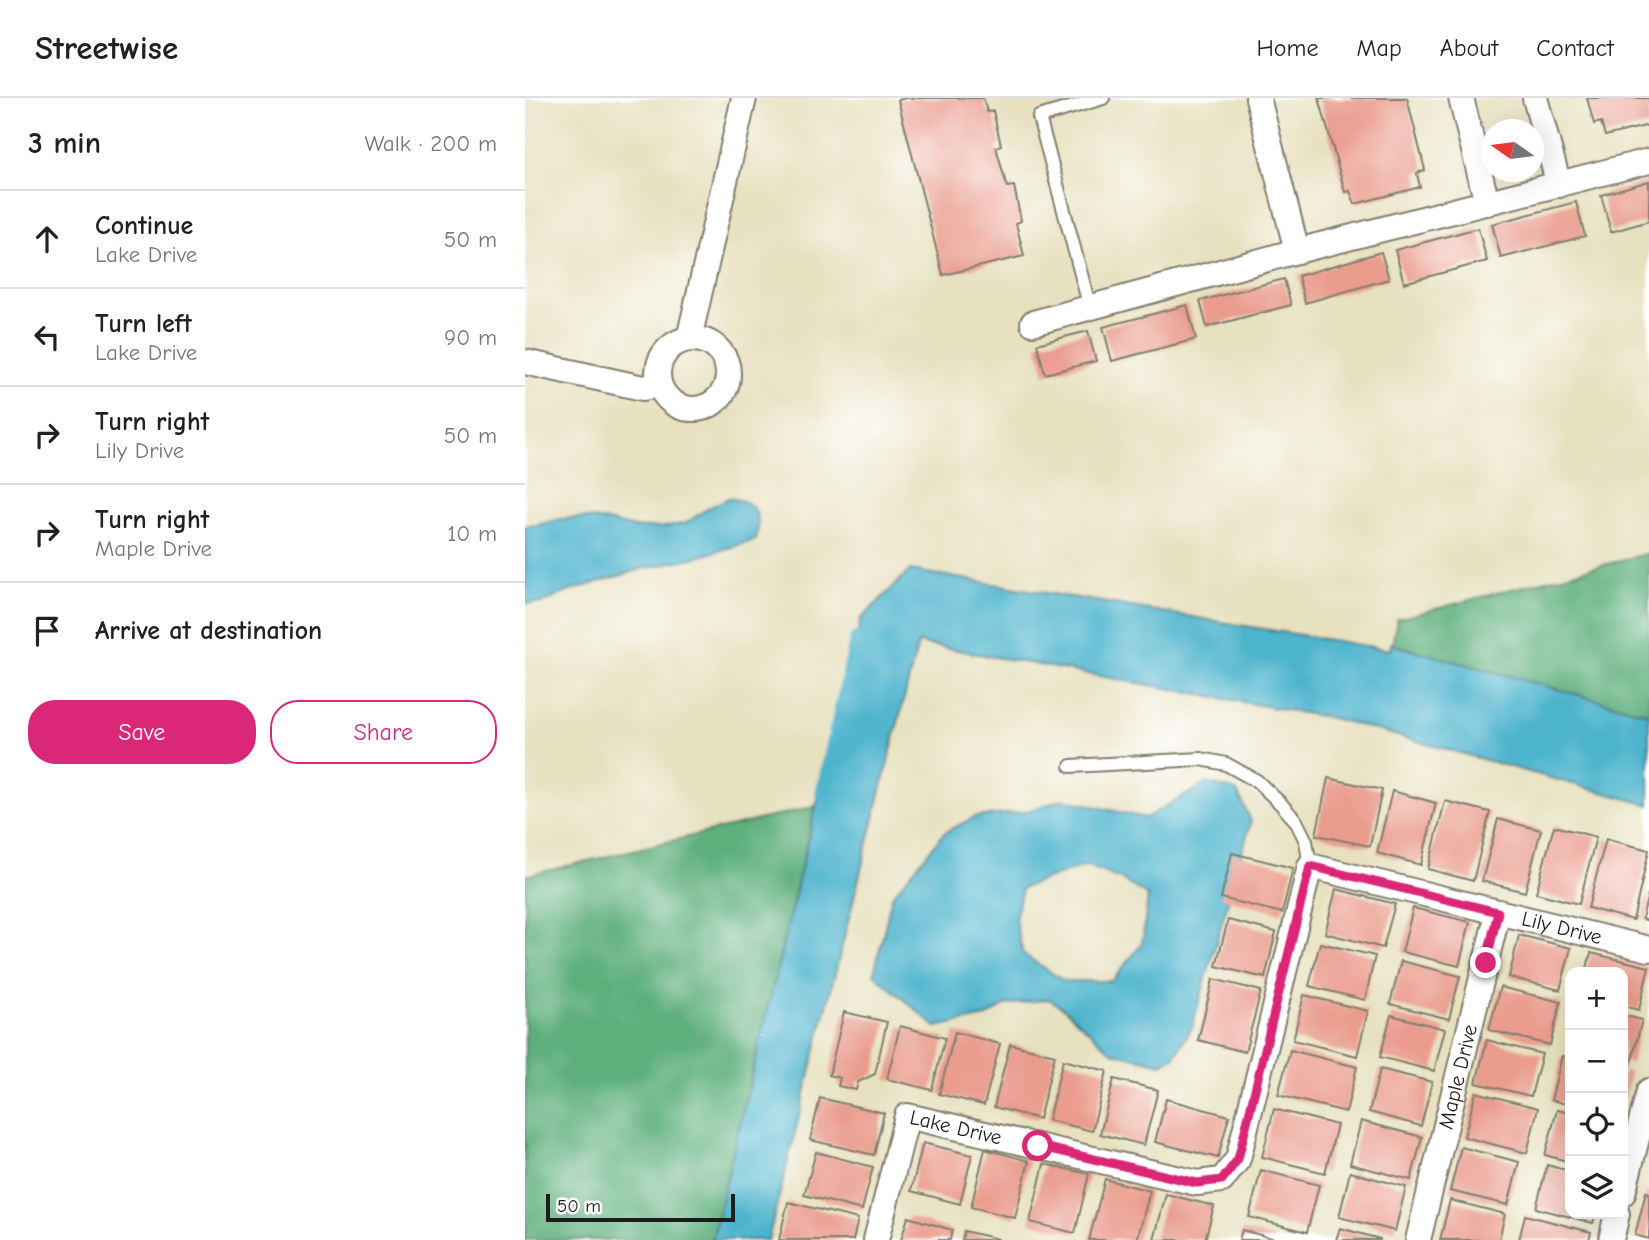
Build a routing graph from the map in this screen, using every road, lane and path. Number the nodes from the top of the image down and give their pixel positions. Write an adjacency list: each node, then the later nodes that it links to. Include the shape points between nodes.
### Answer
1 (744, 98): 12 (street)
2 (1103, 98): 10 (lane, via 1039,117)
3 (1258, 98): 9 (street)
4 (1461, 98): 8 (street)
5 (1535, 98): 7 (street)
6 (1649, 161): 7 (street)
7 (1559, 184): 8 (street)
8 (1487, 203): 9 (street)
9 (1297, 251): 10 (street)
10 (1090, 309): 11 (street)
11 (1033, 323)
12 (689, 339): 14 (street, via 664,355); 14 (street, via 712,344 721,353 727,376 719,397 709,405 685,408 674,403)
13 (525, 362): 14 (street, via 643,388)
14 (659, 385)
15 (1071, 766): 16 (lane, via 1201,759 1226,764 1257,781 1289,812 1306,841)
16 (1310, 866): 17 (street, Lily Drive); 22 (street, Lake Drive, via 1238,1159 1222,1180 1197,1183 907,1116)
17 (1498, 912): 18 (street, Lily Drive); 23 (street, Maple Drive)
18 (1649, 949)
19 (1649, 1091): 20 (street)
20 (1628, 1173)
21 (1616, 1219): 24 (street)
22 (876, 1240)
23 (1418, 1240)
24 (1611, 1240)

